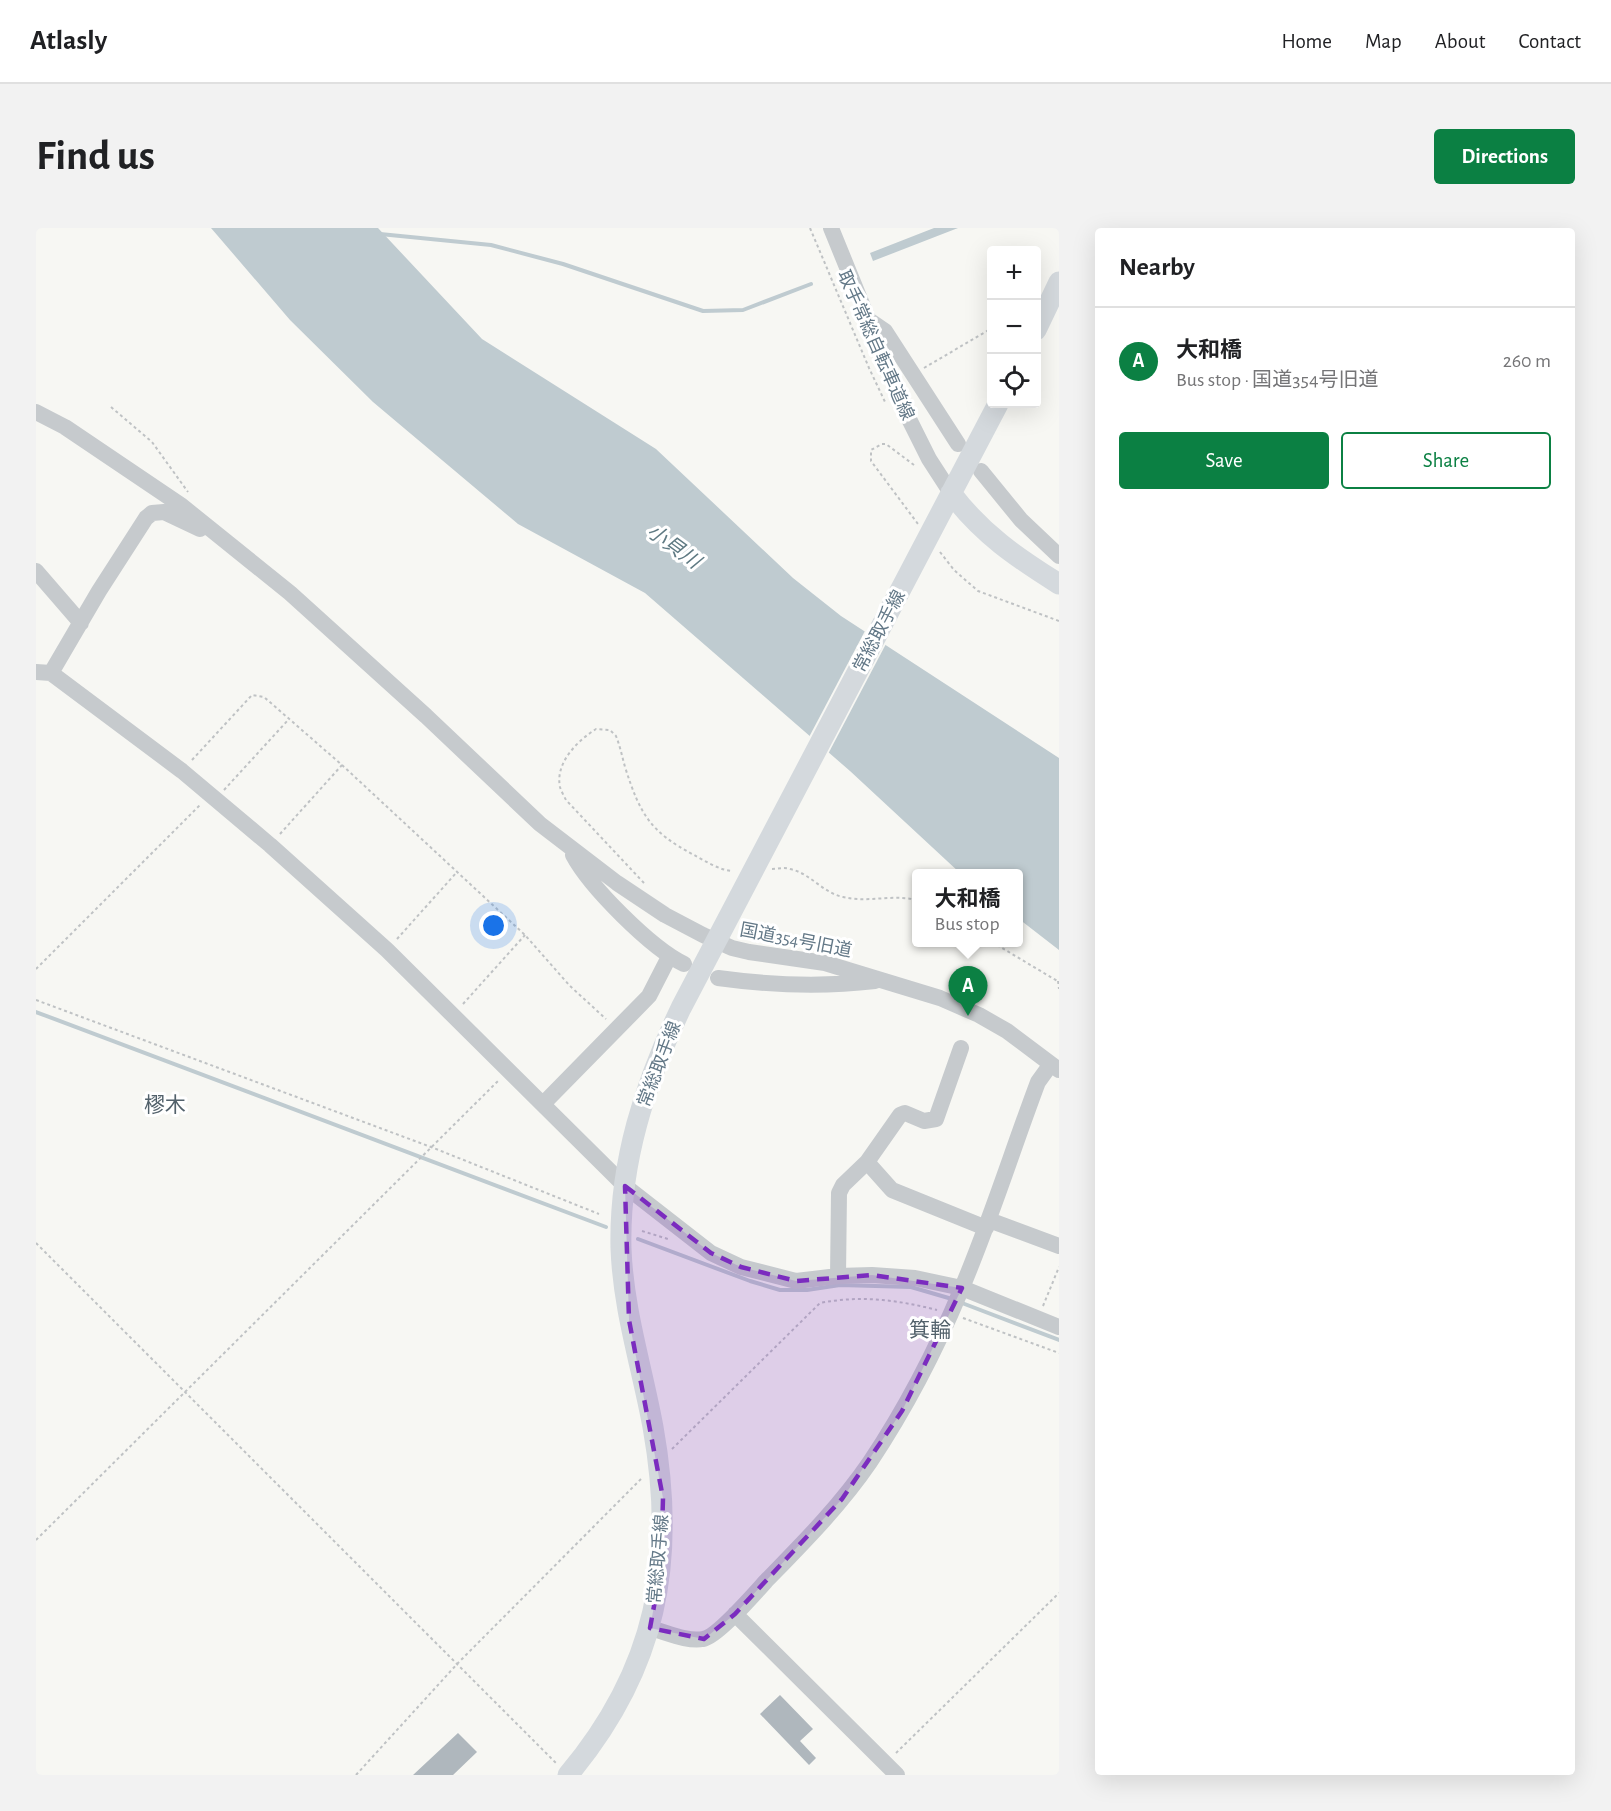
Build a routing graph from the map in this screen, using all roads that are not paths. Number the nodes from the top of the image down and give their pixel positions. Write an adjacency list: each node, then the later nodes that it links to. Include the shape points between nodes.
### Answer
1 (831, 228): 3 (street)
2 (1059, 282): 4 (main road)
3 (866, 318): 7 (street, via 885,331); 9 (street)
4 (1041, 320)
5 (996, 408): 9 (main road, 常総取手線)
6 (36, 412): 10 (street, 国道354号旧道, via 125,466)
7 (958, 444)
8 (981, 471): 11 (street, via 1021,520)
9 (947, 501): 13 (main road, via 1011,553); 17 (main road, 常総取手線)
10 (209, 528): 14 (street, via 201,530 164,512 152,513); 16 (street, 国道354号旧道, via 290,593)
11 (1059, 556)
12 (36, 571): 14 (street)
13 (1059, 585)
14 (81, 623): 15 (street)
15 (44, 673): 22 (street, via 182,771 270,845 387,950)
16 (570, 849): 17 (street, 国道354号旧道, via 665,915); 22 (street, via 592,884 676,961 649,996)
17 (716, 942): 19 (street, 国道354号旧道, via 749,952 825,963); 24 (main road, 常総取手線, via 654,1068 636,1126)
18 (717, 978): 19 (street, via 766,984)
19 (882, 980): 21 (street, 国道354号旧道, via 940,998 979,1016 1007,1031)
20 (961, 1048): 23 (street, via 936,1119 924,1122 905,1113 900,1115)
21 (1055, 1067): 25 (street, via 1038,1082)
22 (543, 1104): 24 (street)
23 (867, 1162): 25 (street, via 892,1190); 27 (street, via 839,1193)
24 (625, 1186): 27 (street, via 711,1253 741,1268 796,1281); 31 (main road, 常総取手線, via 621,1247 624,1282 663,1498 661,1568)
25 (987, 1224): 26 (street); 28 (street)
26 (1059, 1246)
27 (838, 1276): 28 (street, via 915,1278)
28 (957, 1301): 29 (street); 30 (street, via 921,1375 870,1462 824,1521)
29 (1059, 1327)
30 (735, 1614): 31 (street, via 704,1639); 32 (street)
31 (650, 1628): 33 (main road, 常総取手線, via 618,1702 586,1754)
32 (891, 1769)
33 (564, 1771)

